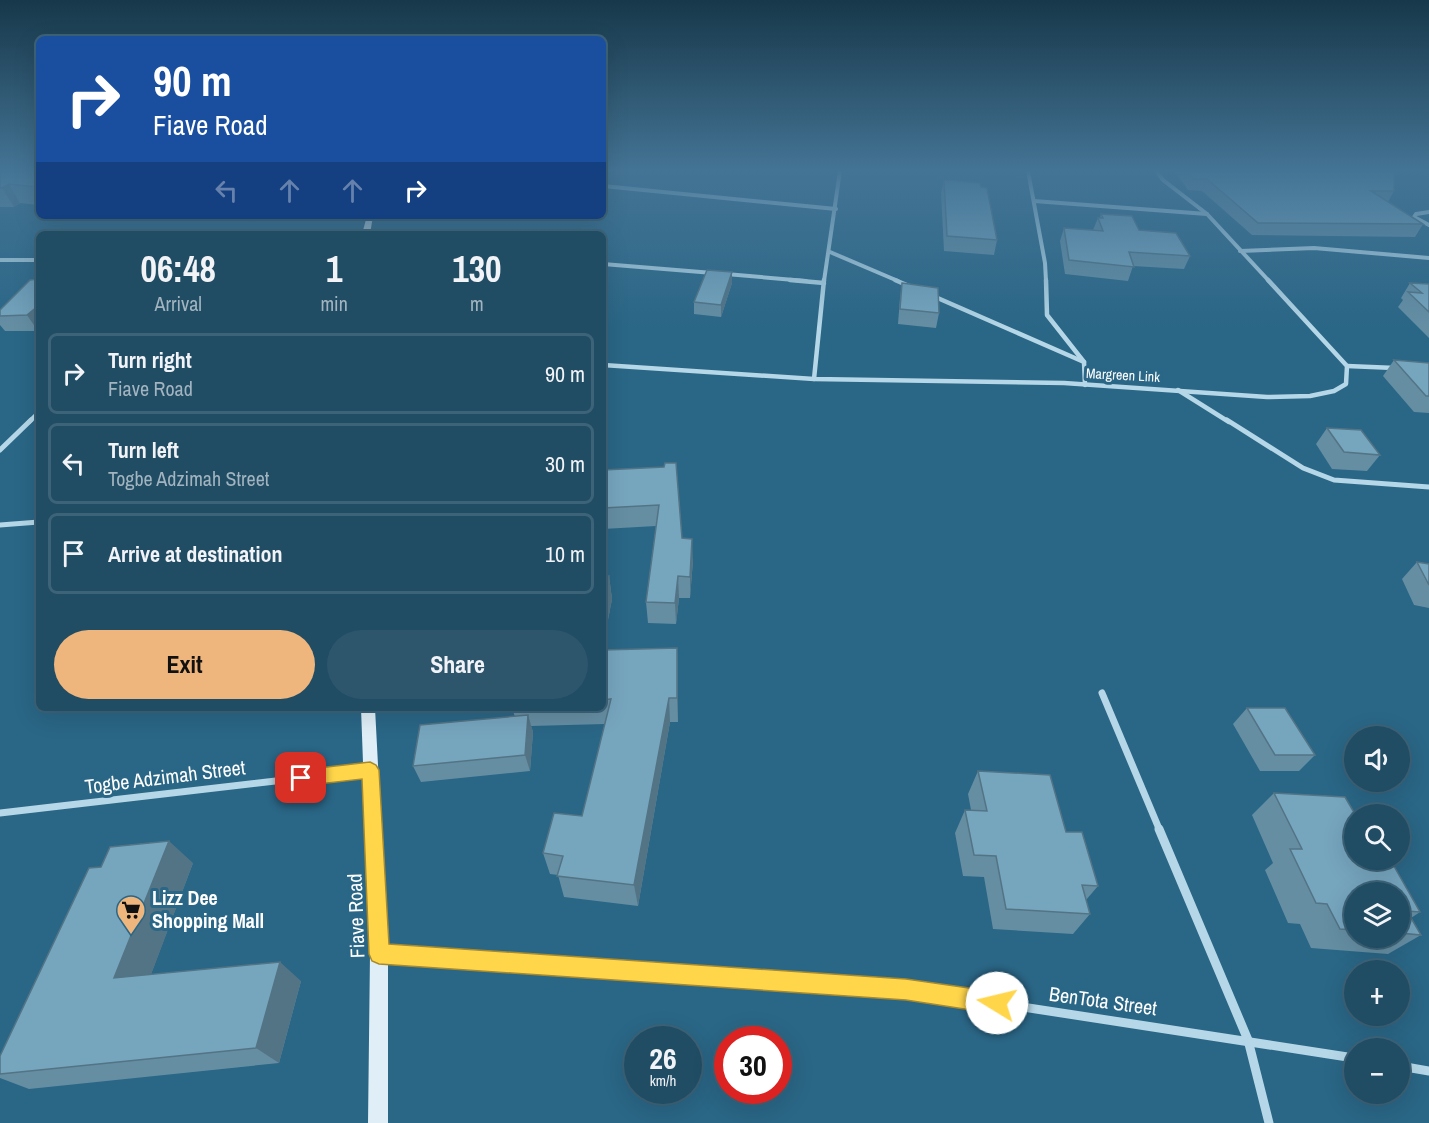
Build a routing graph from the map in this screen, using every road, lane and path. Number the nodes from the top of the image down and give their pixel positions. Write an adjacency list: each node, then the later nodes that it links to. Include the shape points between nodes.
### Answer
1 (834, 223): 5 (street)
2 (1038, 223): 13 (street, via 1047,315)
3 (1216, 223): 4 (street)
4 (1240, 251): 6 (street, via 1314,248); 15 (street)
5 (830, 252): 10 (street); 11 (street)
6 (1429, 258)
7 (0, 260): 8 (street)
8 (36, 260)
9 (606, 264): 10 (street)
10 (824, 283): 17 (street)
11 (917, 289)
12 (928, 294): 13 (street)
13 (1084, 362): 18 (street)
14 (606, 365): 17 (street, Margreen Link)
15 (1347, 366): 16 (street); 19 (street, Margreen Link, via 1346,384 1334,392 1310,396)
16 (1406, 368)
17 (814, 380): 18 (street, Margreen Link)
18 (1085, 385): 19 (street, Margreen Link)
19 (1177, 390): 22 (street, via 1303,468 1334,480)
20 (36, 415): 21 (street)
21 (0, 450)
22 (1429, 487)
23 (36, 522): 24 (street)
24 (0, 525)
25 (1102, 693): 30 (street)
26 (368, 711): 27 (street, Fiave Road)
27 (370, 770): 28 (street, Togbe Adzimah Street); 29 (street, Fiave Road)
28 (0, 813)
29 (379, 954): 30 (street, BenTota Street, via 906,990); 34 (street, Fiave Road)
30 (1248, 1040): 31 (street, BenTota Street); 35 (street)
31 (1344, 1056)
32 (1410, 1068): 33 (street)
33 (1429, 1071)
34 (378, 1123)
35 (1269, 1123)

